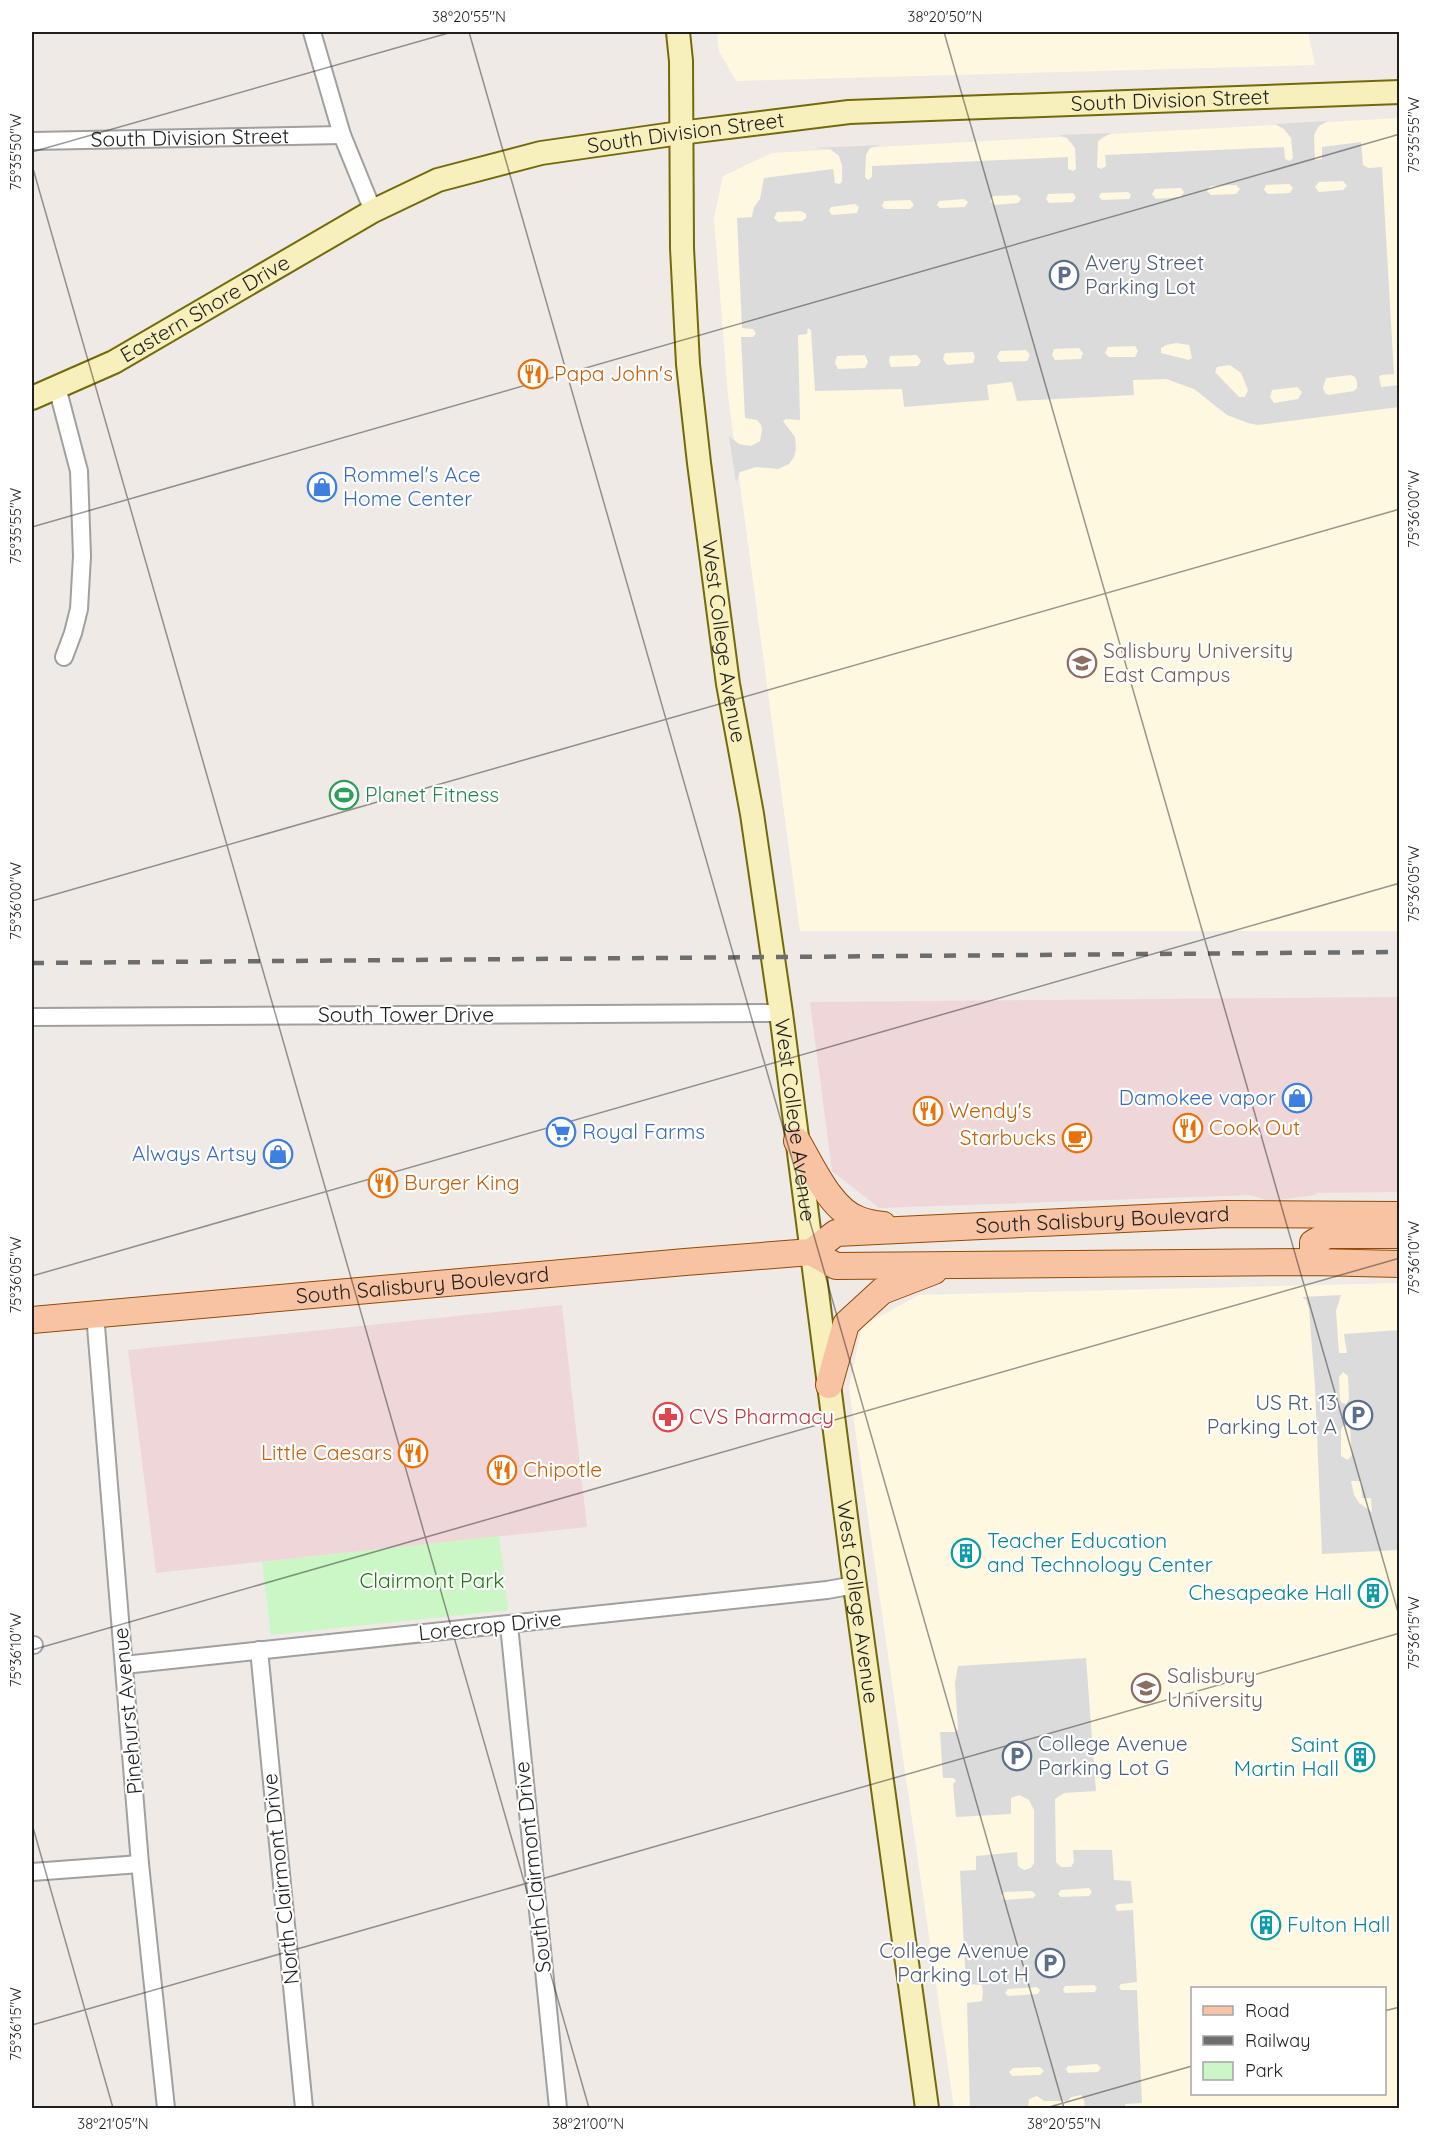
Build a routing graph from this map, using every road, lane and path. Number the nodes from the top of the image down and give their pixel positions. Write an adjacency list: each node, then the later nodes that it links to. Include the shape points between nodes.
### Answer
1 (312, 32): 5 (street)
2 (678, 32): 4 (street, West College Avenue)
3 (1400, 92): 4 (street, South Division Street, via 849,112)
4 (680, 133): 7 (street, South Division Street, via 541,153 438,180); 11 (street, West College Avenue, via 689,375 728,684 753,814)
5 (342, 135): 6 (street, South Division Street); 7 (street)
6 (32, 141)
7 (373, 211): 8 (street, Eastern Shore Drive, via 114,362)
8 (57, 387): 9 (street, Eastern Shore Drive); 10 (street, via 79,471 82,556 79,609)
9 (32, 398)
10 (64, 657)
11 (781, 1013): 12 (street, South Tower Drive); 13 (street, West College Avenue)
12 (32, 1017)
13 (797, 1141): 15 (main road, via 832,1199 845,1212 858,1220); 17 (street, West College Avenue)
14 (1400, 1215): 15 (main road, South Salisbury Boulevard, via 1227,1214)
15 (904, 1229): 17 (main road, South Salisbury Boulevard, via 836,1233)
16 (1400, 1235): 18 (main road, via 1327,1234 1313,1243)
17 (811, 1252): 20 (main road, South Salisbury Boulevard, via 836,1266); 21 (main road, South Salisbury Boulevard); 23 (street, West College Avenue)
18 (1313, 1262): 19 (main road, South Salisbury Boulevard); 20 (main road, South Salisbury Boulevard)
19 (1400, 1264)
20 (950, 1265): 23 (main road, via 882,1291 846,1324)
21 (95, 1314): 22 (main road, South Salisbury Boulevard); 27 (street, Pinehurst Avenue)
22 (32, 1320)
23 (829, 1385): 24 (street, West College Avenue)
24 (855, 1585): 25 (street, Lorecrop Drive); 33 (street, West College Avenue)
25 (509, 1625): 26 (street, Lorecrop Drive); 32 (street, South Clairmont Drive)
26 (259, 1650): 27 (street, Lorecrop Drive); 31 (street, North Clairmont Drive)
27 (124, 1665): 28 (street, Pinehurst Avenue)
28 (140, 1864): 29 (street); 30 (street, Pinehurst Avenue)
29 (32, 1872)
30 (166, 2109)
31 (304, 2109)
32 (558, 2109)
33 (927, 2109)

